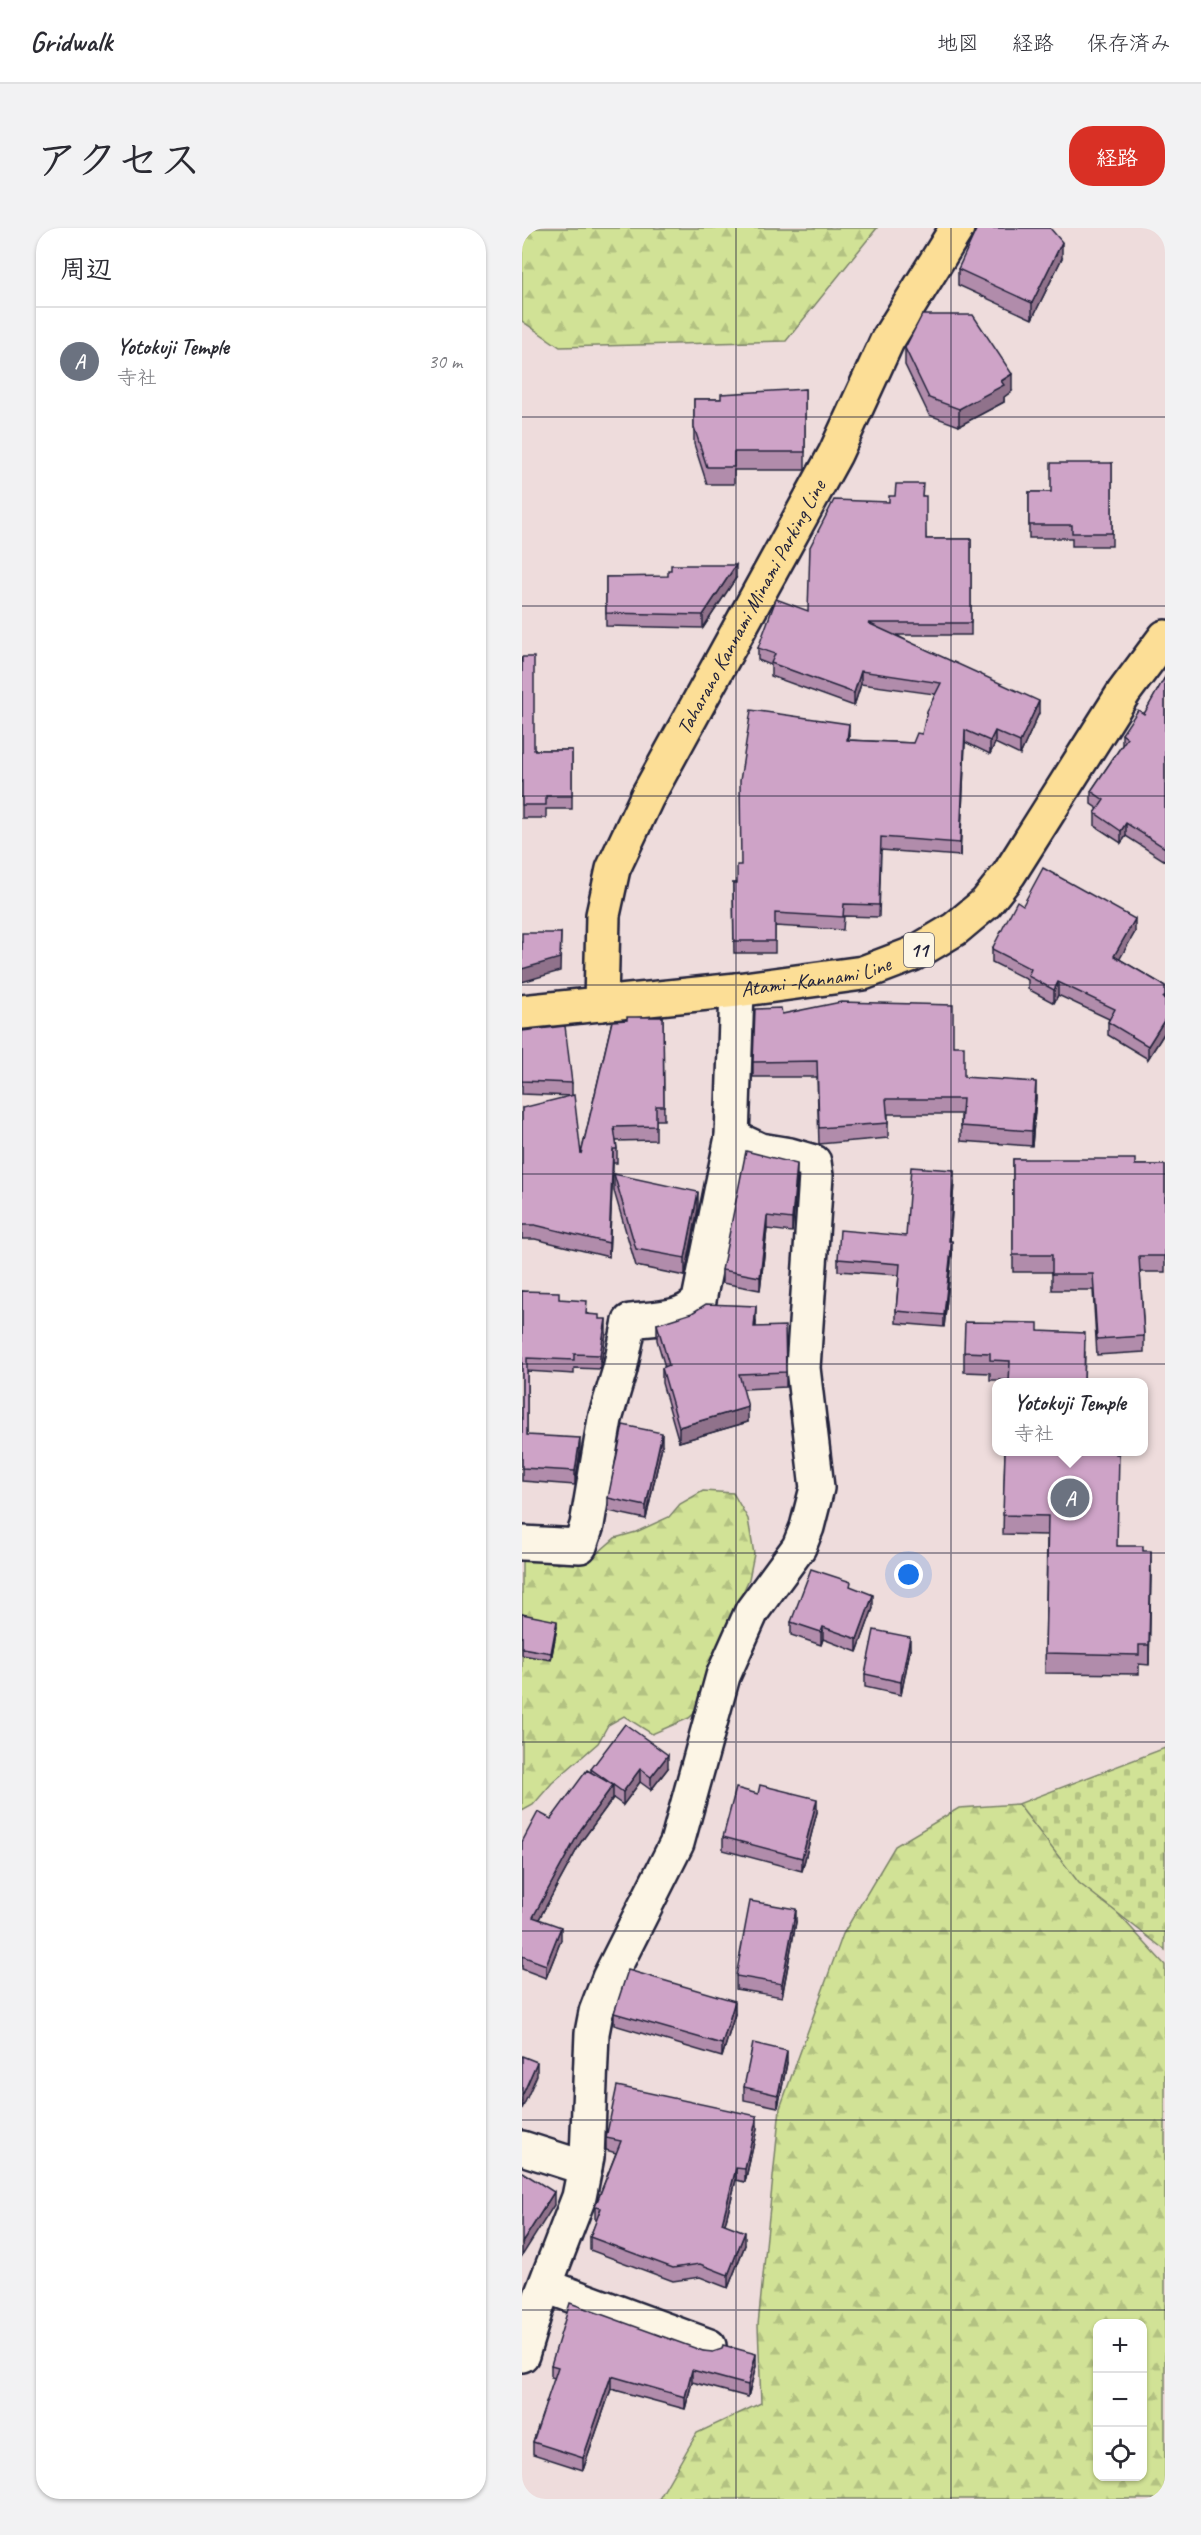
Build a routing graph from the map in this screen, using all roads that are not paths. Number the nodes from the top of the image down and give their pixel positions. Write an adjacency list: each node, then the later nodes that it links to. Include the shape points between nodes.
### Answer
1 (957, 228): 4 (main road, Taharano Kannami Minami Parking Line, via 887,341 835,454 647,797 613,869 603,915)
2 (1165, 637): 3 (main road, Atami -Kannami Line / 11, via 1124,692 1009,874 978,910 913,954 863,973)
3 (737, 990): 4 (main road, Atami -Kannami Line / 11); 6 (street)
4 (601, 1004): 5 (main road, Atami -Kannami Line / 11)
5 (522, 1012)
6 (732, 1137): 7 (street, via 699,1300 692,1310 678,1315 630,1321 605,1419 580,1546); 9 (street, via 760,1150 814,1162 804,1368 817,1488 799,1547 752,1611 723,1676 677,1843 596,2012)
7 (522, 1543)
8 (522, 2148): 9 (street)
9 (585, 2168): 10 (street, via 579,2197)
10 (546, 2286): 11 (street); 12 (street)
11 (709, 2346)
12 (522, 2355)

